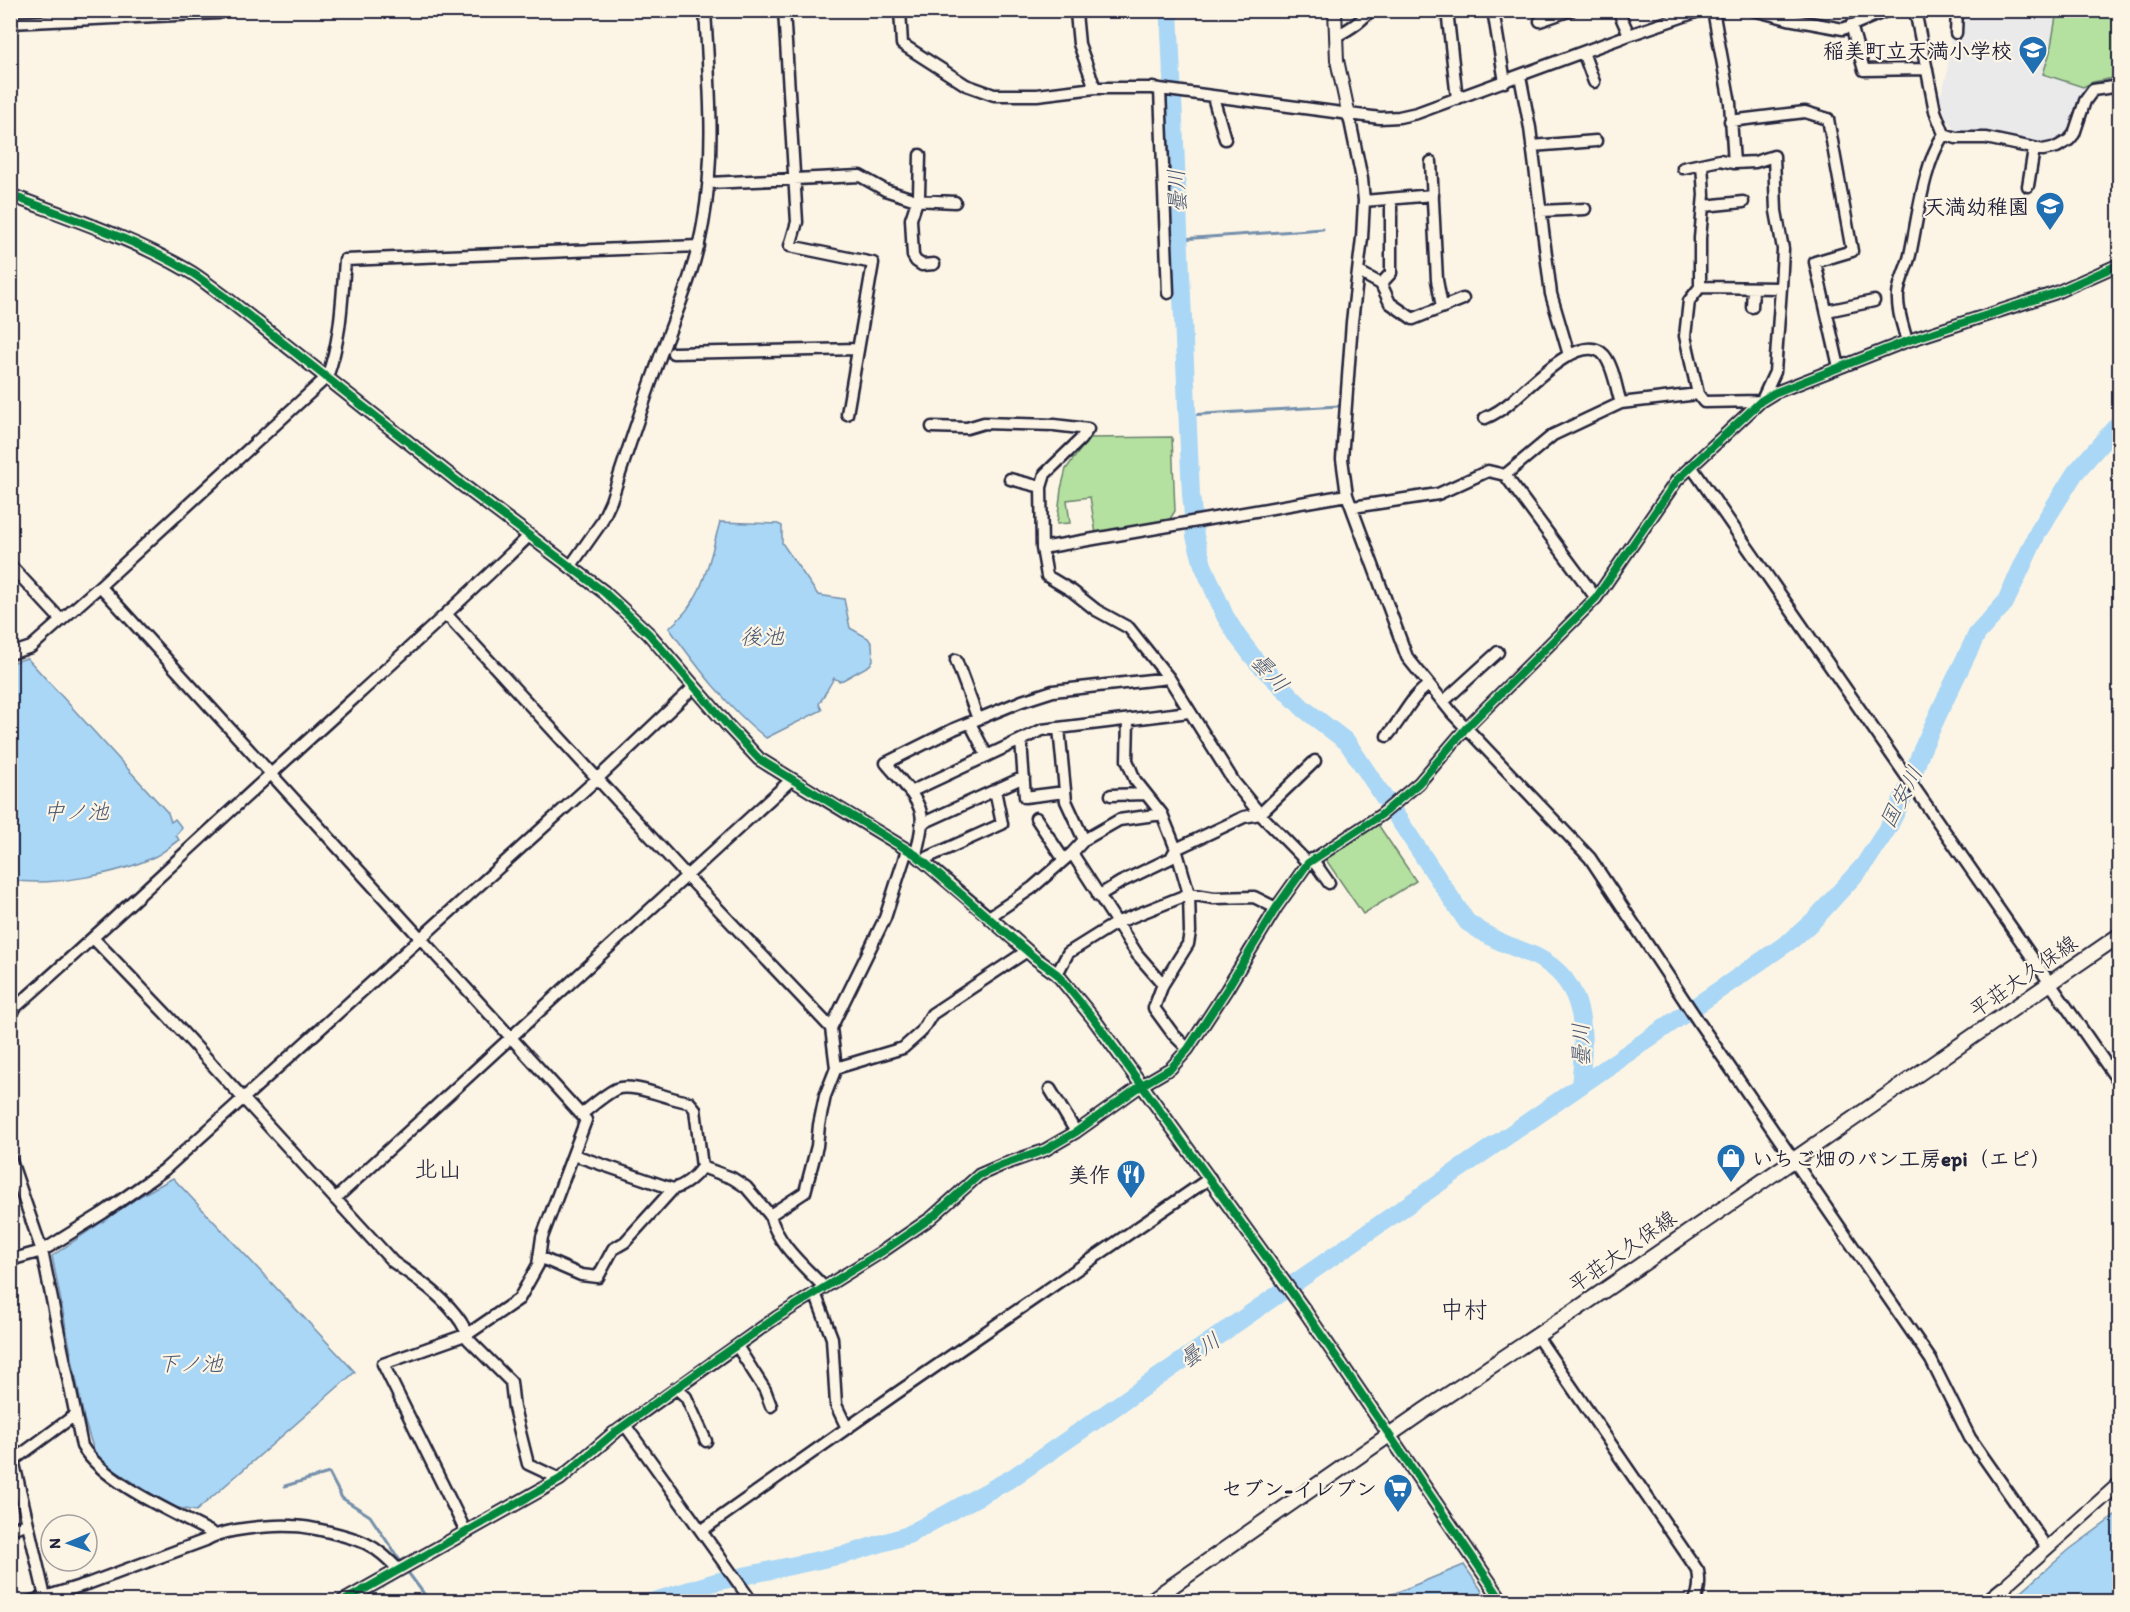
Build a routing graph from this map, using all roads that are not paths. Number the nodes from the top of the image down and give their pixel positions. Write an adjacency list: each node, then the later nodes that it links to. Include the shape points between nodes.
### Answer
1 (705, 10): 47 (street, via 712,140)
2 (784, 10): 46 (street)
3 (900, 10): 30 (street, via 902,44 966,85 994,95)
4 (1335, 10): 23 (street)
5 (1370, 10): 23 (street)
6 (1447, 10): 33 (street)
7 (1493, 10): 27 (street)
8 (1571, 10): 18 (street)
9 (1618, 10): 22 (street)
10 (1702, 10): 22 (street)
11 (1713, 10): 35 (street)
12 (1753, 10): 20 (street, via 1843,29)
13 (1888, 10): 20 (street)
14 (1915, 10): 25 (street)
15 (1957, 10): 21 (street)
16 (219, 13): 19 (street)
17 (1076, 14): 30 (street, via 1079,44)
18 (1546, 17)
19 (10, 23)
20 (1851, 25): 25 (street, via 1864,70)
21 (1956, 33)
22 (1629, 35): 24 (street)
23 (1336, 36): 34 (street)
24 (1583, 52): 26 (street); 28 (street)
25 (1927, 69): 36 (street)
26 (1520, 76): 27 (street); 39 (street)
27 (1505, 82): 33 (street)
28 (1594, 82)
29 (2120, 86): 40 (street, via 2092,90 2069,140 2043,150)
30 (1095, 88): 31 (street)
31 (1161, 90): 32 (street); 67 (street)
32 (1213, 97): 34 (street); 37 (street)
33 (1457, 99): 34 (street, via 1399,117)
34 (1349, 116): 53 (street)
35 (1730, 121): 43 (street); 72 (street, via 1805,112 1828,119 1852,251 1815,262)
36 (1944, 134): 40 (street); 73 (street, via 1937,144 1923,191 1898,295)
37 (1225, 139)
38 (1589, 145): 39 (street)
39 (1532, 146): 58 (street)
40 (2034, 148): 48 (street)
41 (920, 155): 52 (street, via 919,195)
42 (1431, 162): 50 (street)
43 (1734, 163): 44 (street, via 1720,159); 65 (street, via 1774,156 1776,211 1783,249)
44 (1702, 164): 45 (street); 56 (street)
45 (1683, 168)
46 (794, 179): 47 (street); 52 (street, via 860,176); 74 (street, via 797,222 790,246 873,263)
47 (709, 183): 59 (street)
48 (2028, 186)
49 (10, 195): 78 (street, via 116,236 188,270)
50 (1433, 195): 51 (street); 70 (street)
51 (1390, 199): 53 (street); 63 (street, via 1391,273)
52 (915, 200): 54 (street); 60 (street, via 911,219 913,256 922,265)
53 (1364, 201): 62 (street)
54 (955, 202)
55 (1743, 202): 56 (street)
56 (1704, 206): 64 (street)
57 (1585, 209): 58 (street)
58 (1541, 212): 76 (street, via 1551,294)
59 (699, 246): 78 (street, via 345,260 333,360); 94 (street, via 611,501)
60 (934, 264)
61 (2120, 264): 73 (street, via 2055,293)
62 (1359, 272): 63 (street); 89 (street, via 1342,459)
63 (1381, 284): 70 (street, via 1390,303 1413,319)
64 (1700, 287): 66 (street); 79 (street, via 1689,301 1684,336)
65 (1781, 288): 66 (street); 80 (street, via 1774,372)
66 (1754, 289): 71 (street)
67 (1168, 292)
68 (1463, 299): 70 (street)
69 (1874, 301): 72 (street, via 1863,309)
70 (1442, 307)
71 (1752, 307)
72 (1827, 311): 77 (street)
73 (1907, 341): 77 (street)
74 (858, 349): 75 (street); 82 (street)
75 (673, 353)
76 (1569, 355): 81 (street, via 1586,347 1604,355); 83 (street)
77 (1839, 367): 80 (street)
78 (327, 377): 91 (street); 95 (street)
79 (1698, 394): 80 (street, via 1704,402); 81 (street)
80 (1761, 401): 85 (street)
81 (1621, 403): 86 (street, via 1553,435)
82 (847, 414)
83 (1485, 418)
84 (932, 428): 88 (street, via 967,428 984,423 1088,429 1045,474)
85 (1690, 466): 96 (street); 146 (street)
86 (1505, 475): 90 (street, via 1488,471 1431,496); 96 (street)
87 (1010, 479): 88 (street)
88 (1041, 487): 92 (street)
89 (1347, 495): 90 (street); 92 (street)
90 (1353, 507): 103 (street, via 1407,657)
91 (529, 536): 94 (street); 97 (street)
92 (1042, 548): 102 (street, via 1047,576 1129,628)
93 (10, 565): 98 (street)
94 (570, 567): 104 (street, via 650,634)
95 (100, 586): 98 (street); 115 (street)
96 (1596, 598): 110 (street)
97 (447, 615): 115 (street); 117 (street)
98 (61, 620): 100 (street, via 31,647)
99 (1498, 652): 105 (street)
100 (10, 654)
101 (956, 660): 108 (street)
102 (1169, 678): 106 (street); 108 (street, via 1053,691)
103 (1429, 685): 105 (street); 111 (street, via 1413,698)
104 (694, 687): 117 (street); 118 (street, via 759,759)
105 (1443, 702): 110 (street)
106 (1190, 712): 107 (street); 126 (street, via 1234,782)
107 (1128, 720): 109 (street); 123 (street, via 1127,760)
108 (974, 721): 113 (street); 120 (street, via 886,763)
109 (1059, 728): 112 (street, via 1042,730); 121 (street)
110 (1466, 728): 133 (street, via 1395,805); 161 (street, via 1590,858)
111 (1387, 736)
112 (1021, 740): 113 (street); 116 (street)
113 (987, 756): 120 (street)
114 (1316, 761): 126 (street)
115 (272, 773): 142 (street); 143 (street)
116 (1024, 777): 119 (street); 121 (street, via 1025,797)
117 (598, 778): 134 (street); 143 (street)
118 (791, 780): 122 (street); 134 (street)
119 (995, 790): 128 (street); 131 (street, via 1002,824)
120 (910, 792): 128 (street, via 921,811)
121 (1065, 792): 129 (street)
122 (814, 793): 131 (street)
123 (1145, 794): 124 (street); 125 (street)
124 (1111, 795)
125 (1162, 814): 129 (street, via 1119,820); 130 (street)
126 (1260, 814): 130 (street, via 1244,817); 133 (street)
127 (1036, 818): 132 (street)
128 (921, 824): 131 (street)
129 (1084, 840): 132 (street)
130 (1176, 849): 136 (street); 137 (street, via 1171,858)
131 (915, 855): 139 (street); 149 (street)
132 (1068, 857): 137 (street); 139 (street)
133 (1310, 861): 135 (street); 138 (street)
134 (686, 874): 149 (street); 150 (street)
135 (1329, 883)
136 (1189, 894): 138 (street, via 1254,897); 140 (street); 147 (street, via 1188,944)
137 (1098, 896): 140 (street)
138 (1276, 908): 151 (street)
139 (989, 917): 144 (street)
140 (1116, 923): 145 (street, via 1068,953); 147 (street)
141 (2120, 935): 146 (main road, 平荘大久保線)
142 (94, 939): 148 (street); 156 (street)
143 (420, 939): 150 (street); 156 (street)
144 (1027, 951): 145 (street); 152 (street, via 932,1014 921,1032 903,1048)
145 (1057, 974): 154 (street)
146 (2049, 983): 153 (street); 161 (main road, 平荘大久保線)
147 (1163, 984): 151 (street, via 1154,1008)
148 (10, 1012)
149 (831, 1028): 152 (street)
150 (511, 1036): 157 (street); 165 (street)
151 (1188, 1049): 154 (street, via 1171,1068)
152 (836, 1068): 166 (street, via 825,1096 805,1192)
153 (2120, 1084)
154 (1142, 1085): 158 (street); 163 (street)
155 (1050, 1089): 158 (street)
156 (243, 1099): 165 (street); 167 (street, via 164,1170)
157 (582, 1114): 159 (street, via 586,1120); 162 (street, via 618,1088 644,1090 689,1102 695,1109)
158 (1076, 1132): 170 (street, via 1046,1150 979,1175 931,1218)
159 (574, 1155): 164 (street); 168 (street, via 542,1237)
160 (10, 1158): 167 (street)
161 (1793, 1159): 172 (main road, 平荘大久保線); 189 (street, via 1931,1360 1970,1437)
162 (702, 1167): 164 (street); 166 (street, via 746,1187)
163 (1210, 1178): 178 (street); 180 (street)
164 (673, 1190): 168 (street, via 625,1242 613,1249 598,1277 580,1275)
165 (335, 1199): 171 (street, via 393,1262 446,1303)
166 (770, 1215): 170 (street, via 772,1225)
167 (42, 1251): 169 (street); 176 (street)
168 (539, 1257): 171 (street, via 519,1299)
169 (10, 1260)
170 (819, 1290): 173 (street); 178 (street, via 832,1338 836,1405)
171 (468, 1334): 182 (street, via 468,1339 511,1382 513,1408 528,1464); 187 (street, via 382,1364)
172 (1536, 1335): 180 (main road, 平荘大久保線); 198 (street, via 1698,1571 1700,1580)
173 (737, 1346): 174 (street); 175 (street)
174 (676, 1388): 177 (street); 181 (street, via 686,1397)
175 (771, 1406)
176 (75, 1415): 184 (street, via 15,1459); 188 (street, via 82,1446 90,1460 142,1497)
177 (625, 1425): 179 (street); 186 (street)
178 (847, 1428): 186 (street)
179 (614, 1433): 182 (street)
180 (1390, 1434): 196 (main road, 平荘大久保線); 197 (street)
181 (706, 1441)
182 (560, 1479): 187 (street)
183 (2120, 1483): 189 (street)
184 (27, 1524): 185 (street); 192 (street)
185 (10, 1529)
186 (701, 1531): 195 (street)
187 (466, 1532): 190 (street)
188 (214, 1534): 190 (street, via 293,1526 318,1530 364,1543); 192 (street)
189 (2047, 1548): 191 (street)
190 (398, 1569): 194 (street)
191 (2009, 1582): 199 (street); 200 (street)
192 (45, 1597): 193 (street)
193 (29, 1602)
194 (342, 1602)
195 (752, 1602)
196 (1149, 1602)
197 (1503, 1602)
198 (1694, 1602)
199 (1984, 1602)
200 (1996, 1602)

